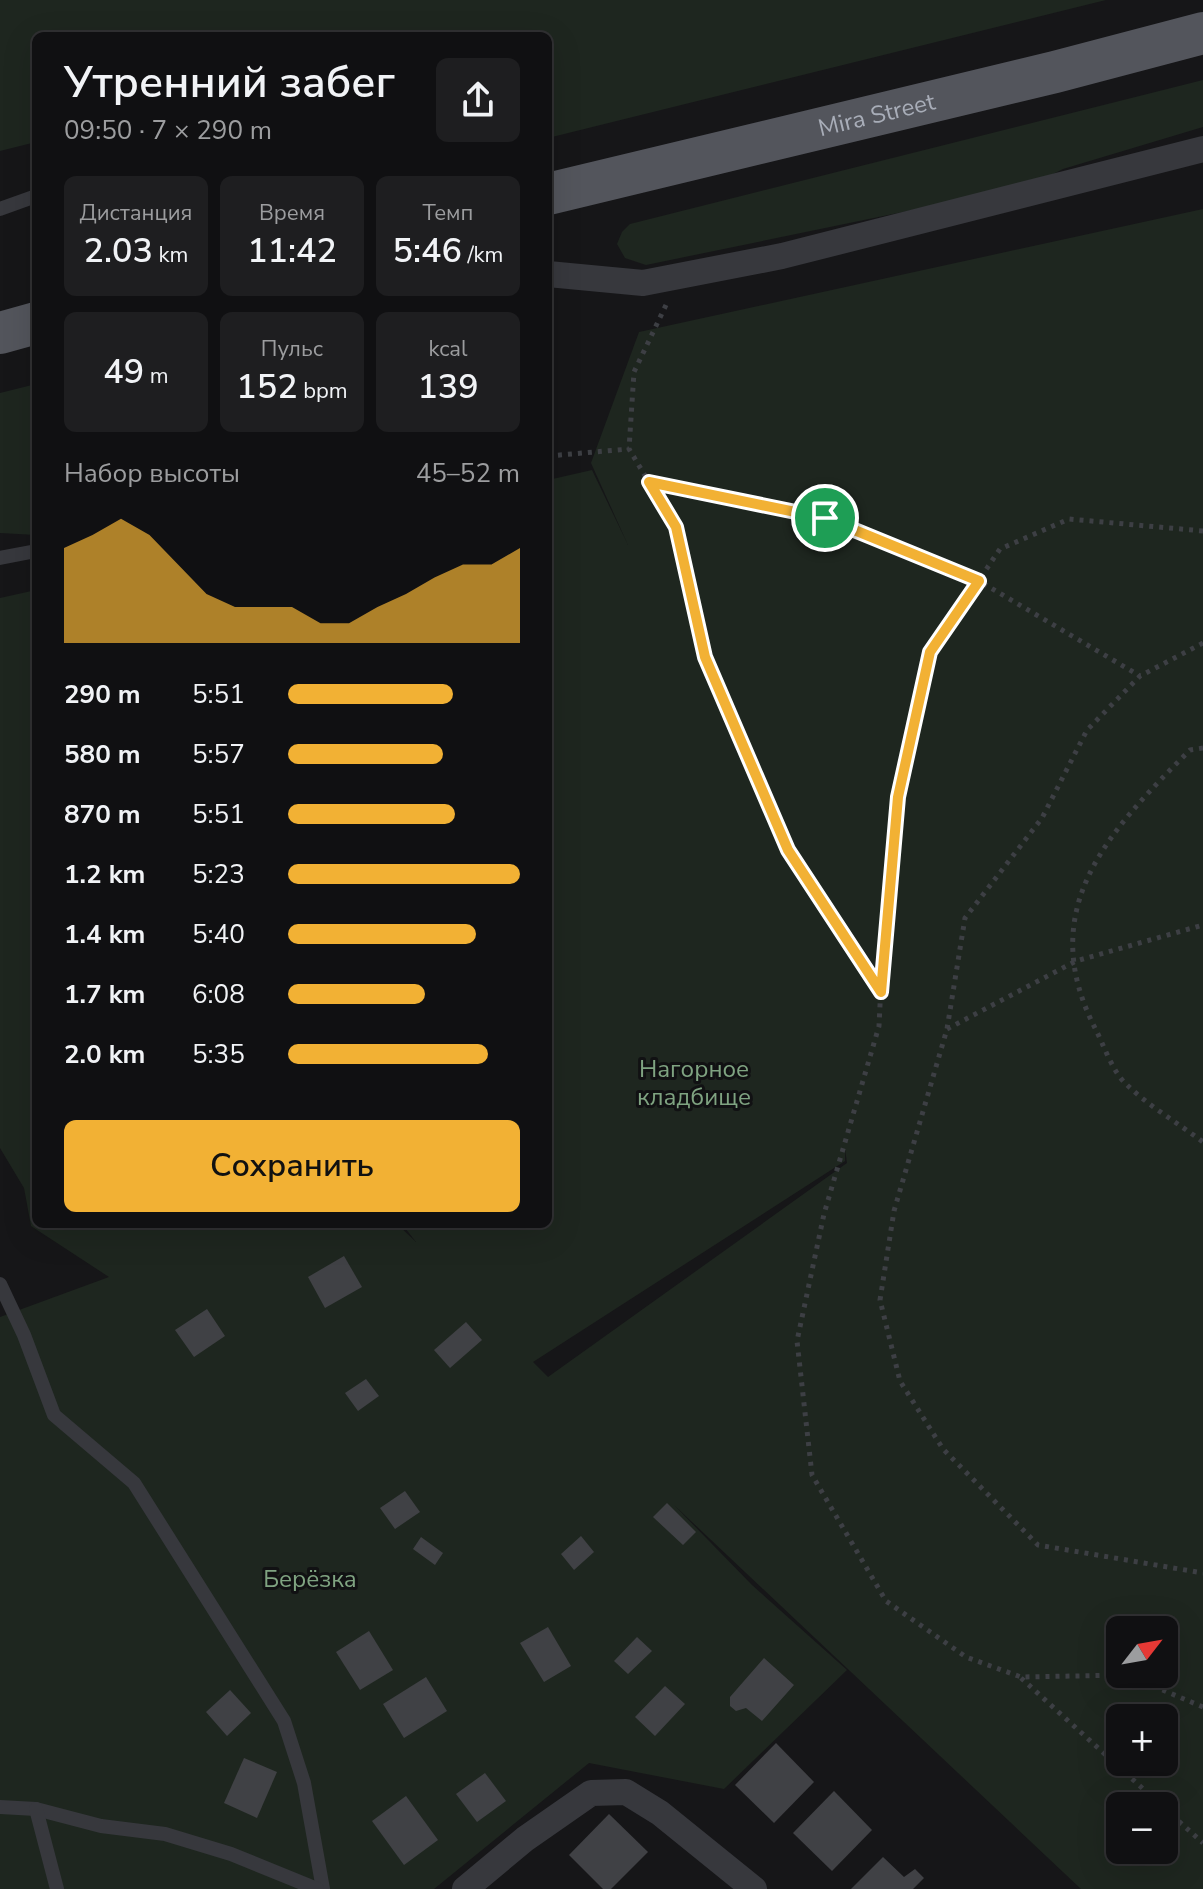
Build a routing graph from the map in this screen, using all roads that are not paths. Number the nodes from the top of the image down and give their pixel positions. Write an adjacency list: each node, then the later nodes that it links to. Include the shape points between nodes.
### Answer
1 (1203, 33): 3 (main road, Mira Street)
2 (1203, 149): 6 (street, via 782,256 681,276 643,283)
3 (552, 193)
4 (32, 197): 5 (lane)
5 (0, 209)
6 (552, 274)
7 (32, 324): 8 (main road)
8 (0, 333)
9 (32, 552): 10 (lane)
10 (0, 558)
11 (0, 1284): 16 (lane, via 54,1415 134,1483 284,1721 304,1783)
12 (0, 1807): 13 (lane)
13 (36, 1809): 14 (lane); 15 (lane, via 178,1838)
14 (57, 1889)
15 (317, 1889)
16 (323, 1889)
17 (465, 1889): 18 (street, via 591,1793 626,1792)
18 (754, 1889)

